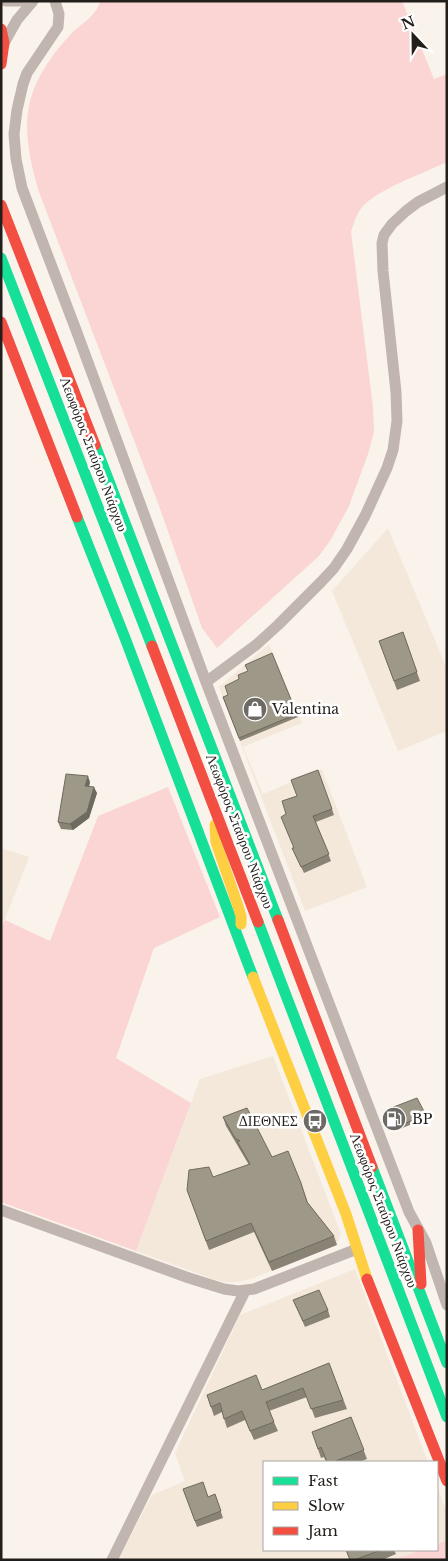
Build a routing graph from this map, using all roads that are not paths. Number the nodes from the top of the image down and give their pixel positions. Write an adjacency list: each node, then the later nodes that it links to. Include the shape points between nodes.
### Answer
1 (6, 1): 2 (street)
2 (19, 1)
3 (33, 1): 6 (street)
4 (54, 1): 12 (street, via 59,14 58,27 27,73 19,97 14,134 18,175)
5 (1, 29): 6 (main road)
6 (4, 43): 7 (main road)
7 (1, 64)
8 (447, 186): 12 (street, via 406,211 392,224 382,243 397,421 387,468 365,516 348,549 321,582 256,645)
9 (1, 205): 20 (main road, Λεωφόρος Σταύρου Νιάρχου)
10 (1, 258): 13 (main road, Λεωφόρος Σταύρου Νιάρχου)
11 (1, 322): 14 (main road)
12 (206, 682): 16 (street)
13 (214, 805): 14 (main road, via 216,842 241,916); 18 (main road, Λεωφόρος Σταύρου Νιάρχου)
14 (239, 941): 17 (main road, via 346,1214)
15 (1, 1210): 19 (street, via 189,1278)
16 (418, 1230): 20 (main road); 21 (street, via 428,1248)
17 (366, 1251): 18 (main road); 19 (street); 24 (main road, via 368,1281)
18 (388, 1261): 23 (main road, Λεωφόρος Σταύρου Νιάρχου)
19 (245, 1291): 25 (street)
20 (421, 1296): 22 (main road, Λεωφόρος Σταύρου Νιάρχου)
21 (447, 1305)
22 (447, 1363)
23 (447, 1417)
24 (447, 1481)
25 (112, 1560)

